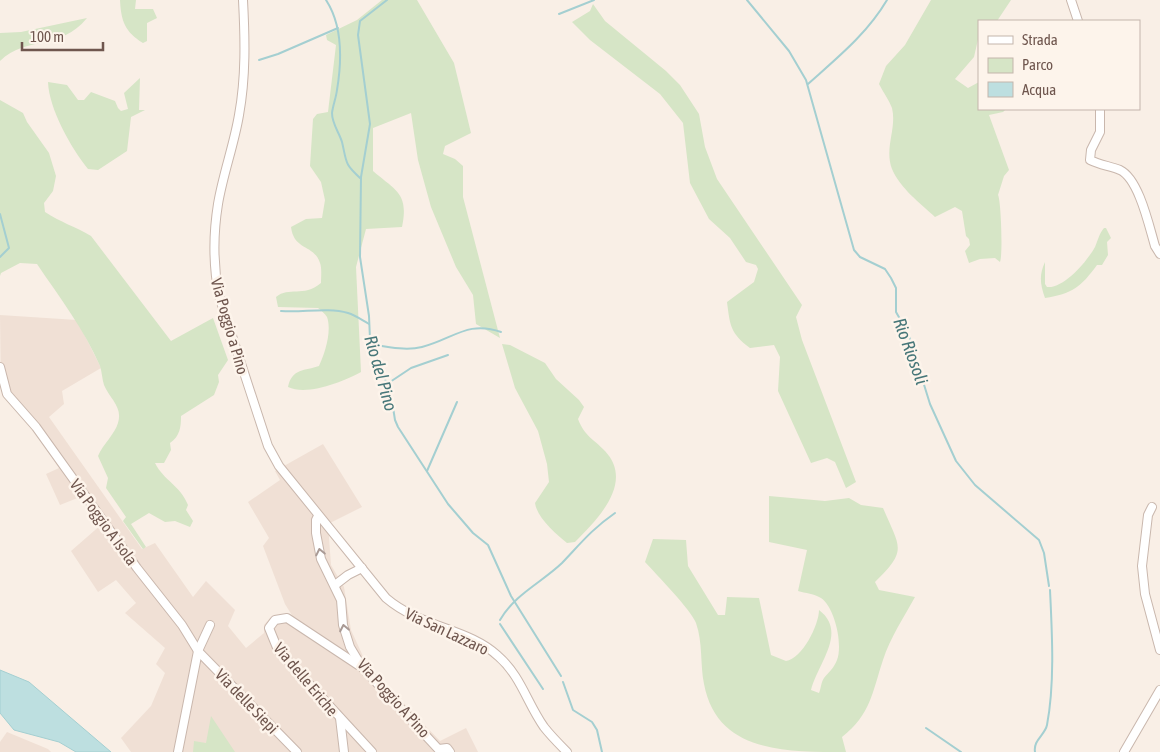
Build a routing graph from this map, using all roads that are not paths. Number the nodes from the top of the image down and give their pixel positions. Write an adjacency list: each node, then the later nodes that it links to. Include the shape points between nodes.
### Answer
1 (243, 0): 8 (street, Via Poggio a Pino, via 243,86 236,132 218,203 214,274 218,296 268,446 279,466)
2 (1072, 0): 3 (street)
3 (1078, 20)
4 (1100, 110): 5 (street, via 1100,132 1090,160 1121,171 1130,179)
5 (1160, 254)
6 (0, 367): 13 (street, Via Poggio A Isola, via 7,394 36,427)
7 (1152, 507): 12 (street, via 1148,515 1142,566 1145,594)
8 (318, 516): 9 (street, Via San Lazzaro); 10 (street, Via Poggio A Pino, one-way to 8, via 321,559 316,534)
9 (362, 568): 10 (street); 23 (street, Via San Lazzaro, via 399,609 479,643 498,655 516,675 543,725)
10 (335, 585): 14 (street, Via Poggio A Pino, one-way to 10, via 345,636)
11 (210, 625): 13 (street)
12 (1160, 650)
13 (198, 651): 18 (street); 19 (street, Via delle Siepi)
14 (362, 667): 16 (street, Via delle Eriche, via 287,618 275,620 269,628 278,650); 17 (street, Via Poggio A Pino)
15 (1160, 690): 24 (street)
16 (340, 718): 20 (street, Via delle Eriche); 21 (street)
17 (440, 750): 22 (street, via 447,748)
18 (178, 752)
19 (297, 752)
20 (344, 752)
21 (372, 752)
22 (450, 752)
23 (567, 752)
24 (1124, 752)

